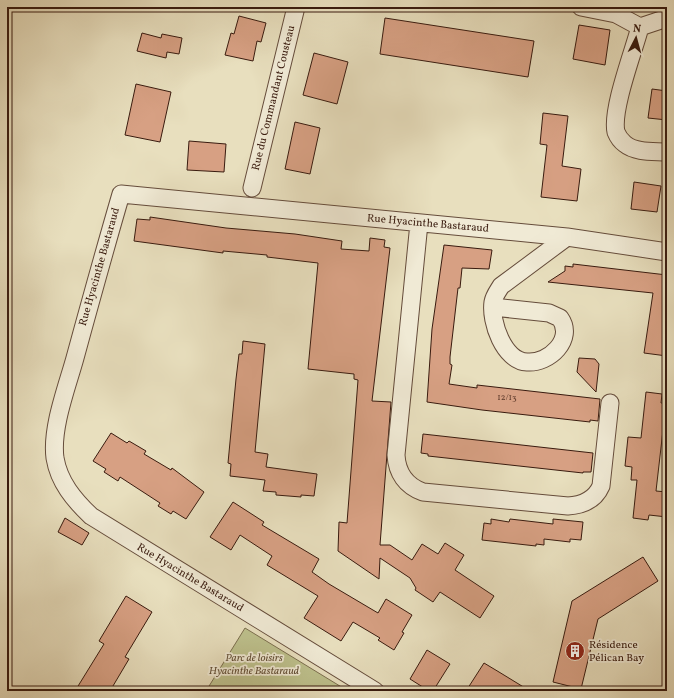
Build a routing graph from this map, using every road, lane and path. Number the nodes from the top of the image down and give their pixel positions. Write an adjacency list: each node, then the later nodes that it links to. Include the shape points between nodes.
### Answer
1 (296, 7): 6 (street, Rue du Commandant Cousteau)
2 (581, 7): 4 (street, via 616,14)
3 (667, 18): 4 (street)
4 (640, 27): 5 (street, via 619,98 616,131 619,138 631,148)
5 (667, 152)
6 (252, 188)
7 (419, 224): 8 (street, Rue Hyacinthe Bastaraud); 11 (street, via 396,455 396,463 404,480 423,492 568,506 583,504 595,496 601,486); 12 (street, Rue Hyacinthe Bastaraud, via 121,194 62,405 54,444 60,478 74,500 91,516)
8 (567, 237): 9 (street, Rue Hyacinthe Bastaraud); 10 (street, via 501,286)
9 (667, 252)
10 (493, 307)
11 (610, 403)
12 (375, 691)

